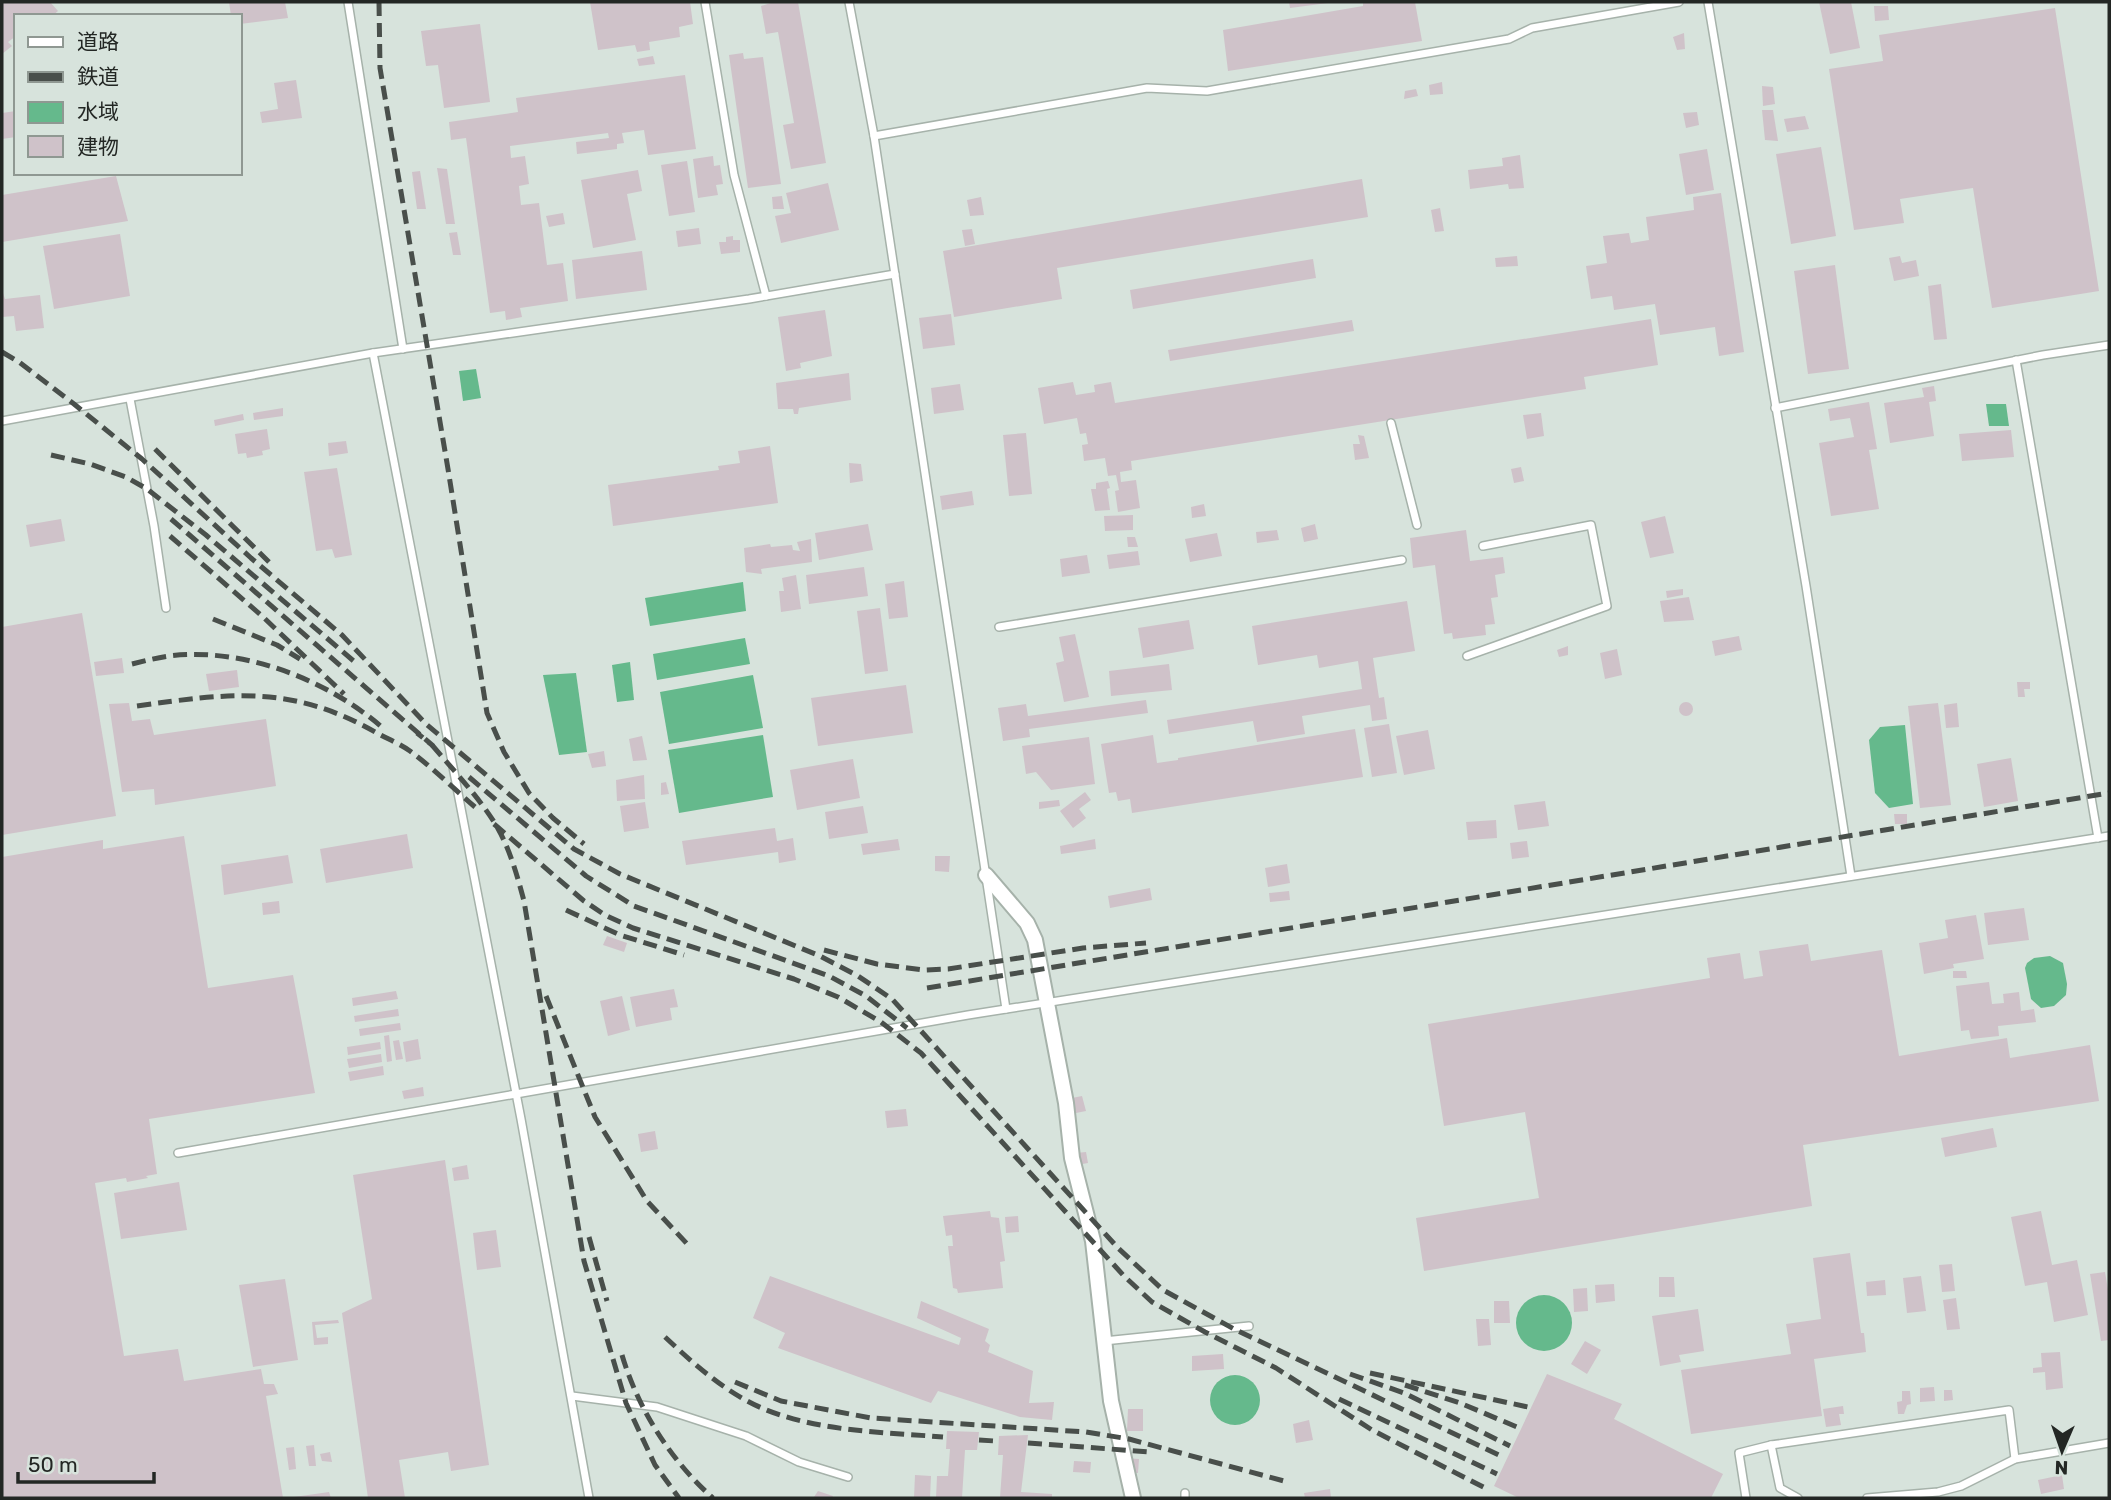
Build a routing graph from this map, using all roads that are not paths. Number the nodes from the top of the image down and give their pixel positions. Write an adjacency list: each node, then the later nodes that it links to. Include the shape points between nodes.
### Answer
1 (348, 2): 10 (lane)
2 (705, 2): 8 (lane, via 734,175)
3 (849, 2): 6 (lane)
4 (1679, 2): 6 (lane, via 1532,28 1510,39 1207,91 1147,88)
5 (1708, 2): 14 (lane)
6 (874, 136): 7 (lane)
7 (895, 274): 8 (lane); 25 (lane)
8 (766, 296): 10 (lane)
9 (2109, 345): 12 (lane)
10 (404, 349): 11 (lane)
11 (373, 353): 13 (lane); 29 (lane)
12 (2016, 360): 14 (lane); 24 (lane)
13 (130, 398): 15 (lane); 20 (lane)
14 (1776, 408): 26 (lane)
15 (2, 421)
16 (1391, 423): 17 (lane)
17 (1417, 525)
18 (1483, 546): 22 (lane, via 1591,525 1607,606)
19 (1402, 560): 21 (lane)
20 (166, 608)
21 (999, 627)
22 (1467, 656)
23 (2109, 836): 24 (lane)
24 (2098, 838): 26 (lane)
25 (986, 875): 27 (street, via 1031,931); 28 (lane)
26 (1851, 876): 27 (lane)
27 (1046, 1002): 28 (lane); 32 (street, via 1072,1158 1093,1241)
28 (1006, 1009): 29 (lane)
29 (515, 1095): 30 (lane); 33 (lane)
30 (178, 1153)
31 (1249, 1326): 32 (lane)
32 (1104, 1341): 39 (street, via 1111,1401)
33 (572, 1396): 37 (lane, via 657,1407 746,1436 799,1462); 38 (lane)
34 (2109, 1443): 36 (lane)
35 (1771, 1445): 36 (lane, via 2009,1410); 40 (lane, via 1739,1453); 41 (lane, via 1780,1488)
36 (2015, 1459): 42 (lane, via 1961,1486)
37 (849, 1478)
38 (589, 1498)
39 (1133, 1498)
40 (1746, 1498)
41 (1798, 1498)
42 (1867, 1498)

